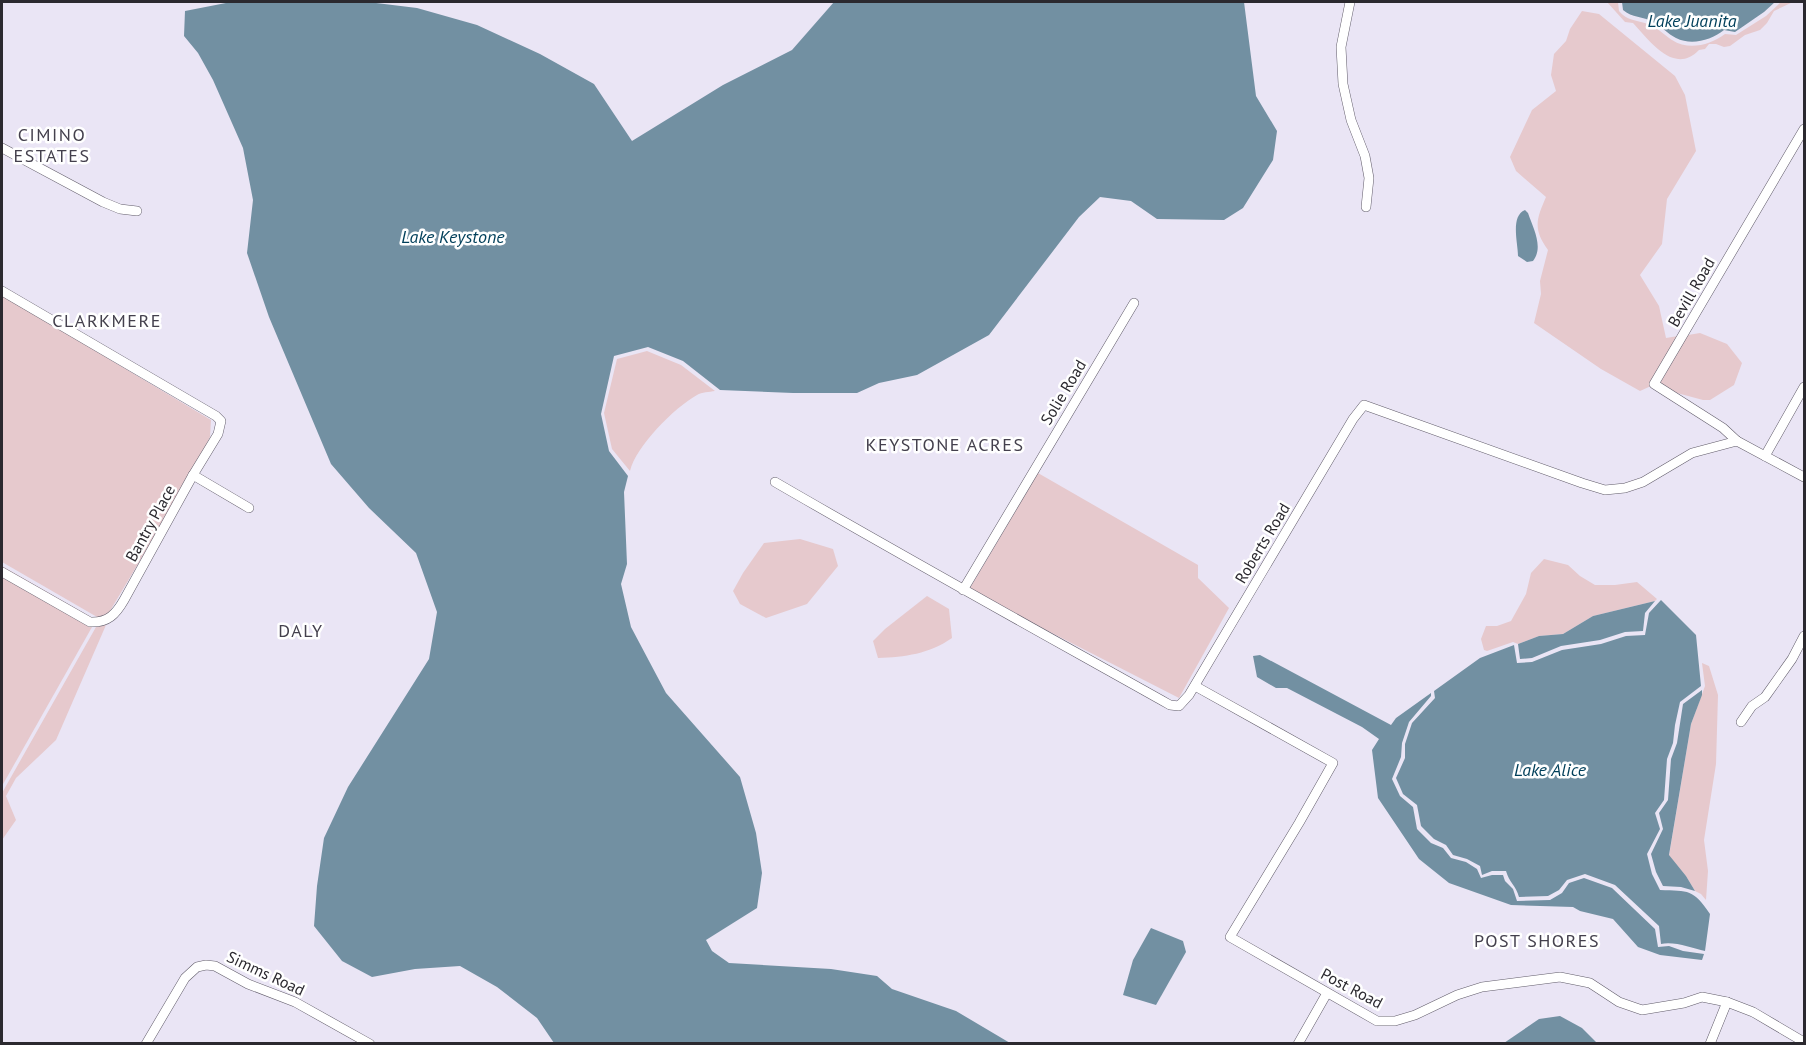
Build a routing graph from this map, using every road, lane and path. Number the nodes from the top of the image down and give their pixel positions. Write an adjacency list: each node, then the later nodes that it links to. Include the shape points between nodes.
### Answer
1 (1350, 2): 4 (street, via 1341,47 1342,84 1365,156 1369,178)
2 (1804, 129): 9 (street, Bevill Road, via 1654,384)
3 (2, 148): 5 (street, via 103,202)
4 (1366, 207)
5 (136, 211)
6 (2, 291): 11 (street, Bantry Place, via 216,416 221,421 218,434)
7 (1134, 303): 16 (street, Solie Road)
8 (1804, 387): 10 (street)
9 (1737, 441): 10 (street); 18 (street, Roberts Road, via 1692,453 1634,485 1605,490 1364,405)
10 (1765, 456): 12 (street)
11 (193, 475): 14 (street); 15 (street, Bantry Place, via 117,612 107,620 90,622)
12 (1804, 477)
13 (775, 482): 16 (street, Roberts Road)
14 (249, 508)
15 (2, 572)
16 (963, 590): 18 (street, Roberts Road, via 1170,705 1179,706)
17 (1804, 636): 19 (street, via 1765,697 1752,706)
18 (1195, 686): 20 (street, Post Road, via 1332,763 1230,937)
19 (1741, 722)
20 (1327, 993): 21 (street, Post Road, via 1377,1021 1415,1015 1482,987 1560,976 1590,983 1620,1002 1642,1010 1702,997); 25 (street)
21 (1727, 1002): 22 (street, Post Road, via 1753,1012); 26 (street)
22 (1804, 1042)
23 (146, 1044): 24 (street, Simms Road, via 185,978 197,967 206,965 295,1002)
24 (370, 1044)
25 (1298, 1044)
26 (1710, 1044)

